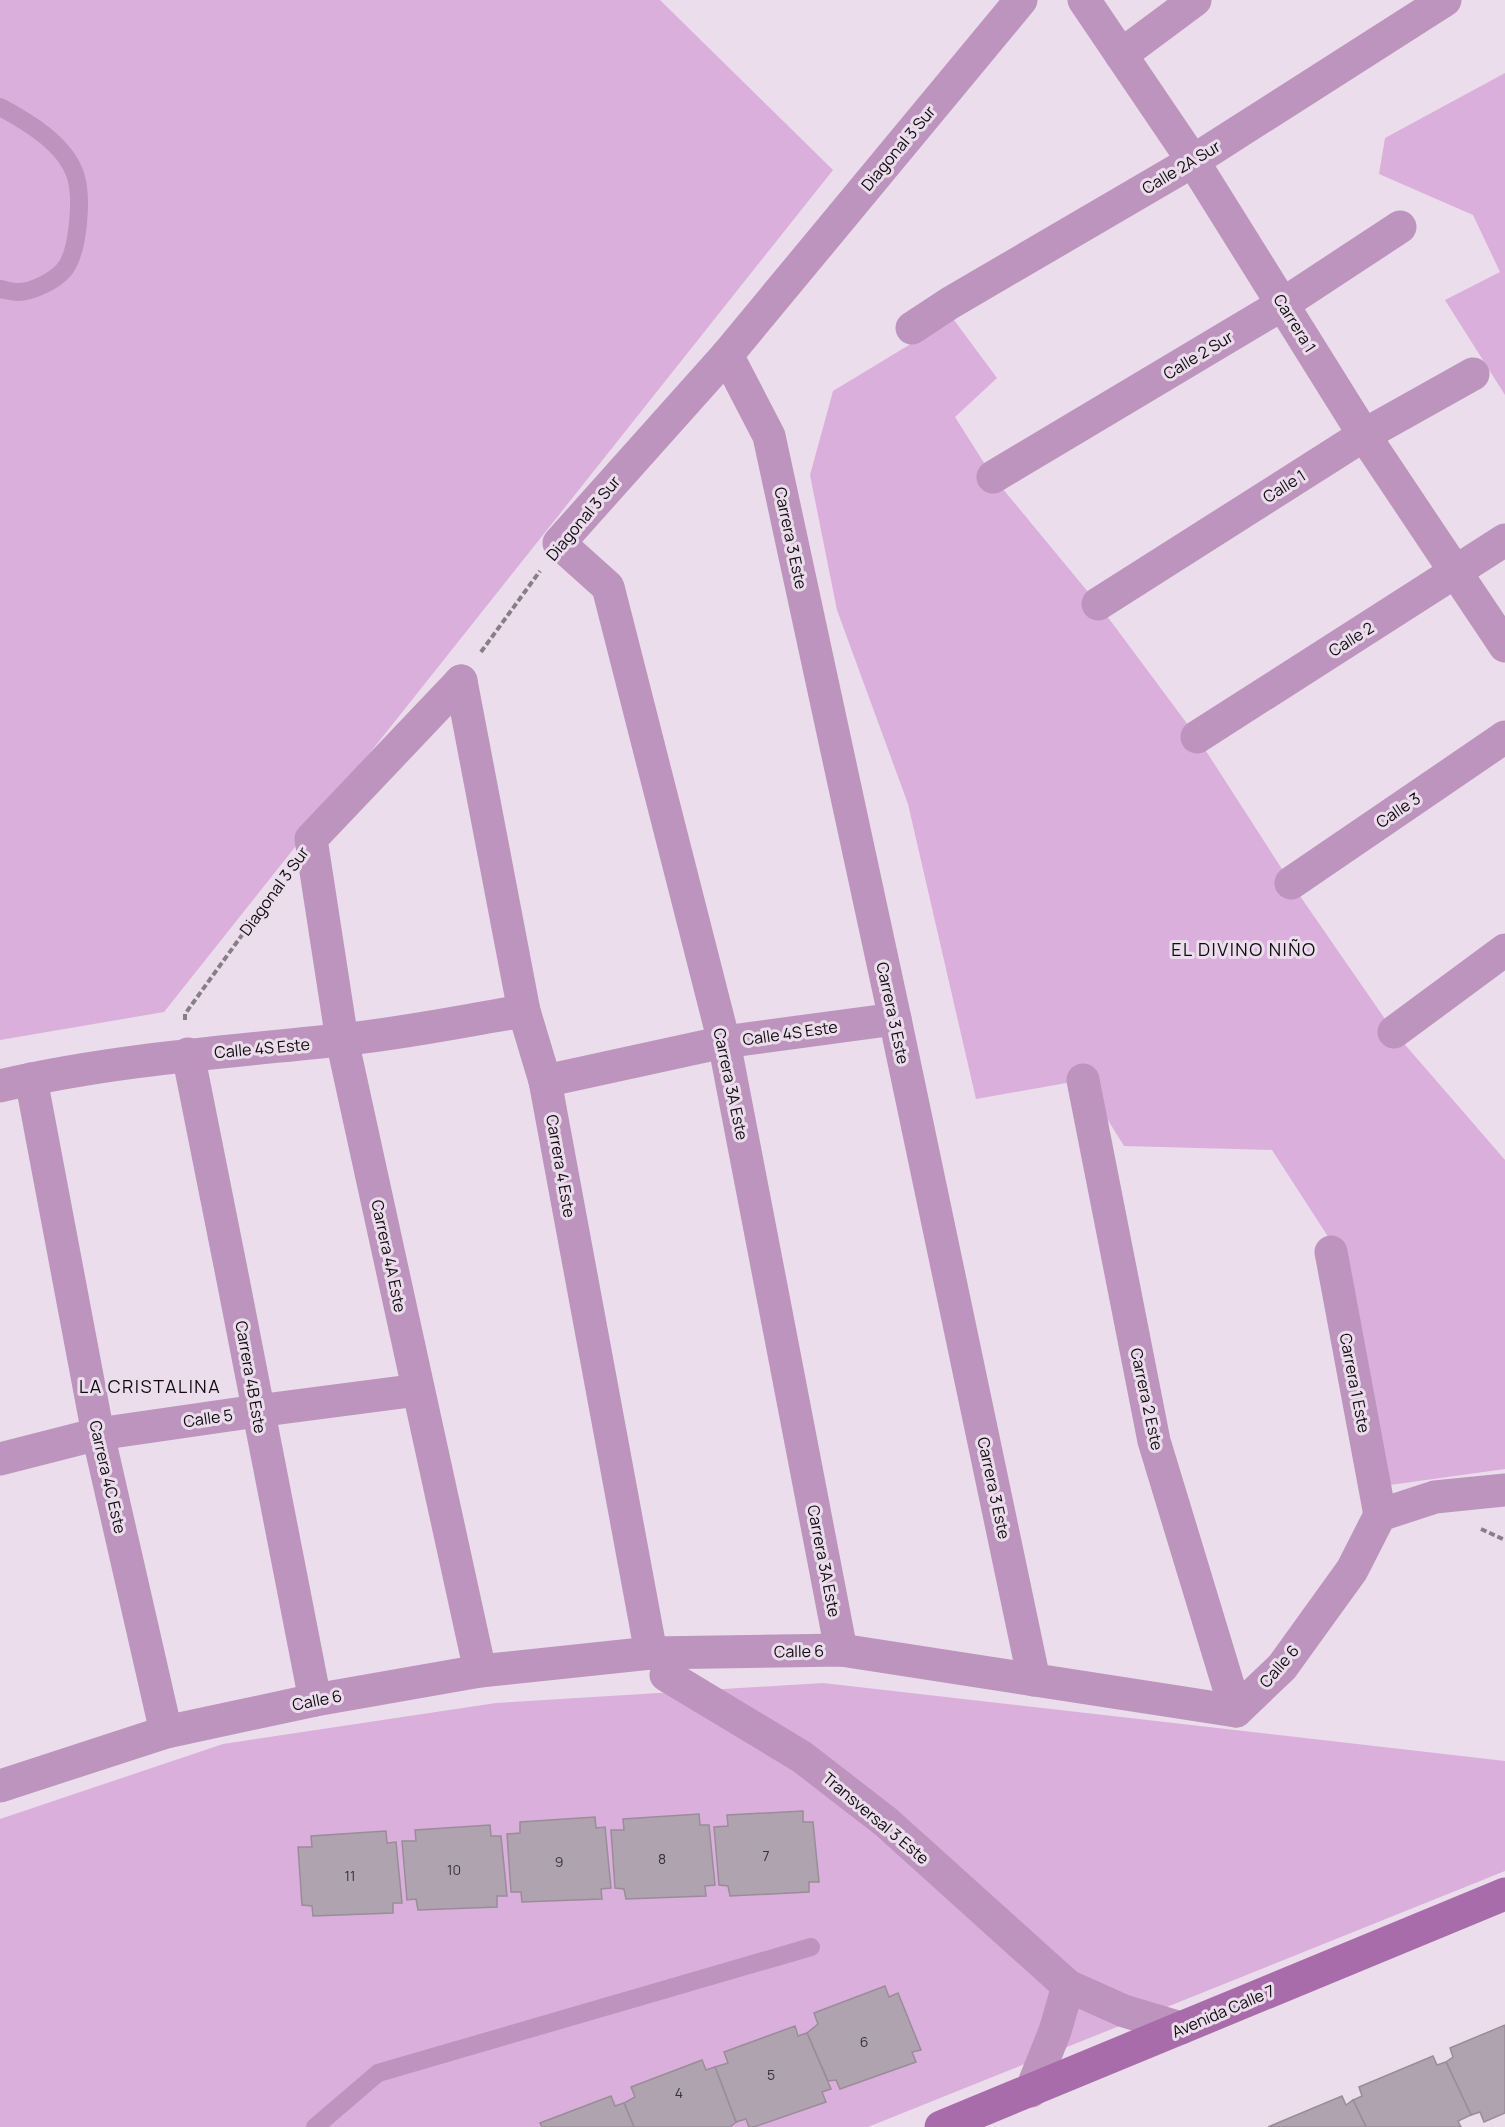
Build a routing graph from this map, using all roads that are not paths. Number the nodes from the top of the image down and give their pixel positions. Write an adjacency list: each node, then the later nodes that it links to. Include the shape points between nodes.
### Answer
1 (1021, 0): 12 (street, Diagonal 3 Sur)
2 (1084, 0): 5 (street, Carrera 1)
3 (1195, 0): 5 (street)
4 (1445, 0): 7 (street, Calle 2A Sur)
5 (1121, 55): 7 (street, Carrera 1)
6 (0, 107): 9 (lane, via 44,132 63,154 76,176 80,216 64,270 30,290)
7 (1193, 161): 10 (street, Carrera 1); 11 (street, Calle 2A Sur)
8 (1400, 227): 10 (street, Calle 2 Sur)
9 (0, 290)
10 (1283, 304): 14 (street, Carrera 1); 15 (street, Calle 2 Sur)
11 (912, 328)
12 (727, 355): 17 (street, Diagonal 3 Sur); 28 (street, Carrera 3 Este, via 769,436)
13 (1473, 374): 14 (street, Calle 1)
14 (1364, 435): 18 (street, Carrera 1); 19 (street, Calle 1)
15 (993, 477)
16 (1505, 540): 18 (street, Calle 2)
17 (559, 543): 31 (street, Carrera 3A Este, via 608,587)
18 (1455, 573): 20 (street, Carrera 1); 22 (street, Calle 2)
19 (1098, 604)
20 (1505, 646)
21 (461, 681): 24 (street, Diagonal 3 Sur); 27 (street, Carrera 4 Este)
22 (1197, 737)
23 (1505, 737): 25 (street, Calle 3)
24 (311, 839): 30 (street, Carrera 4A Este)
25 (1291, 883)
26 (1505, 950): 29 (street)
27 (524, 1011): 30 (street, Calle 4S Este); 34 (street, Carrera 4 Este)
28 (895, 1019): 31 (street, Calle 4S Este); 46 (street, Carrera 3 Este)
29 (1394, 1032)
30 (342, 1040): 32 (street, Calle 4S Este); 37 (street, Carrera 4A Este)
31 (724, 1042): 34 (street, Calle 4S Este); 43 (street, Carrera 3A Este)
32 (188, 1054): 35 (street, Calle 4S Este); 38 (street, Carrera 4B Este)
33 (1083, 1080): 48 (street, Carrera 2 Este, via 1154,1441)
34 (545, 1081): 44 (street, Carrera 4 Este)
35 (15, 1083): 39 (street, Carrera 4C Este)
36 (1331, 1252): 42 (street, Carrera 1 Este)
37 (418, 1390): 38 (street, Calle 5); 45 (street, Carrera 4A Este)
38 (257, 1411): 39 (street, Calle 5); 47 (street, Carrera 4B Este)
39 (98, 1434): 40 (street, Calle 5); 49 (street, Carrera 4C Este)
40 (0, 1459)
41 (1505, 1490): 42 (street, via 1435,1497)
42 (1380, 1515): 48 (street, Calle 6, via 1352,1570 1282,1667)
43 (842, 1650): 44 (street, Calle 6); 46 (street, Calle 6)
44 (658, 1664): 45 (street, Calle 6); 53 (street, Transversal 3 Este, via 802,1757 885,1822)
45 (480, 1671): 47 (street, Calle 6)
46 (1034, 1680): 48 (street, Calle 6)
47 (315, 1700): 49 (street, Calle 6)
48 (1236, 1711)
49 (166, 1732): 50 (street, Calle 6)
50 (1, 1779)
51 (1505, 1894): 54 (main road, Avenida Calle 7)
52 (812, 1947): 57 (lane, via 378,2073)
53 (1068, 1986): 54 (street, Transversal 3 Este, via 1124,2011); 55 (street)
54 (1181, 2028): 55 (main road, Avenida Calle 7)
55 (1031, 2091): 56 (main road, Avenida Calle 7)
56 (986, 2119): 58 (main road, Avenida Calle 7)
57 (315, 2127)
58 (941, 2127)

